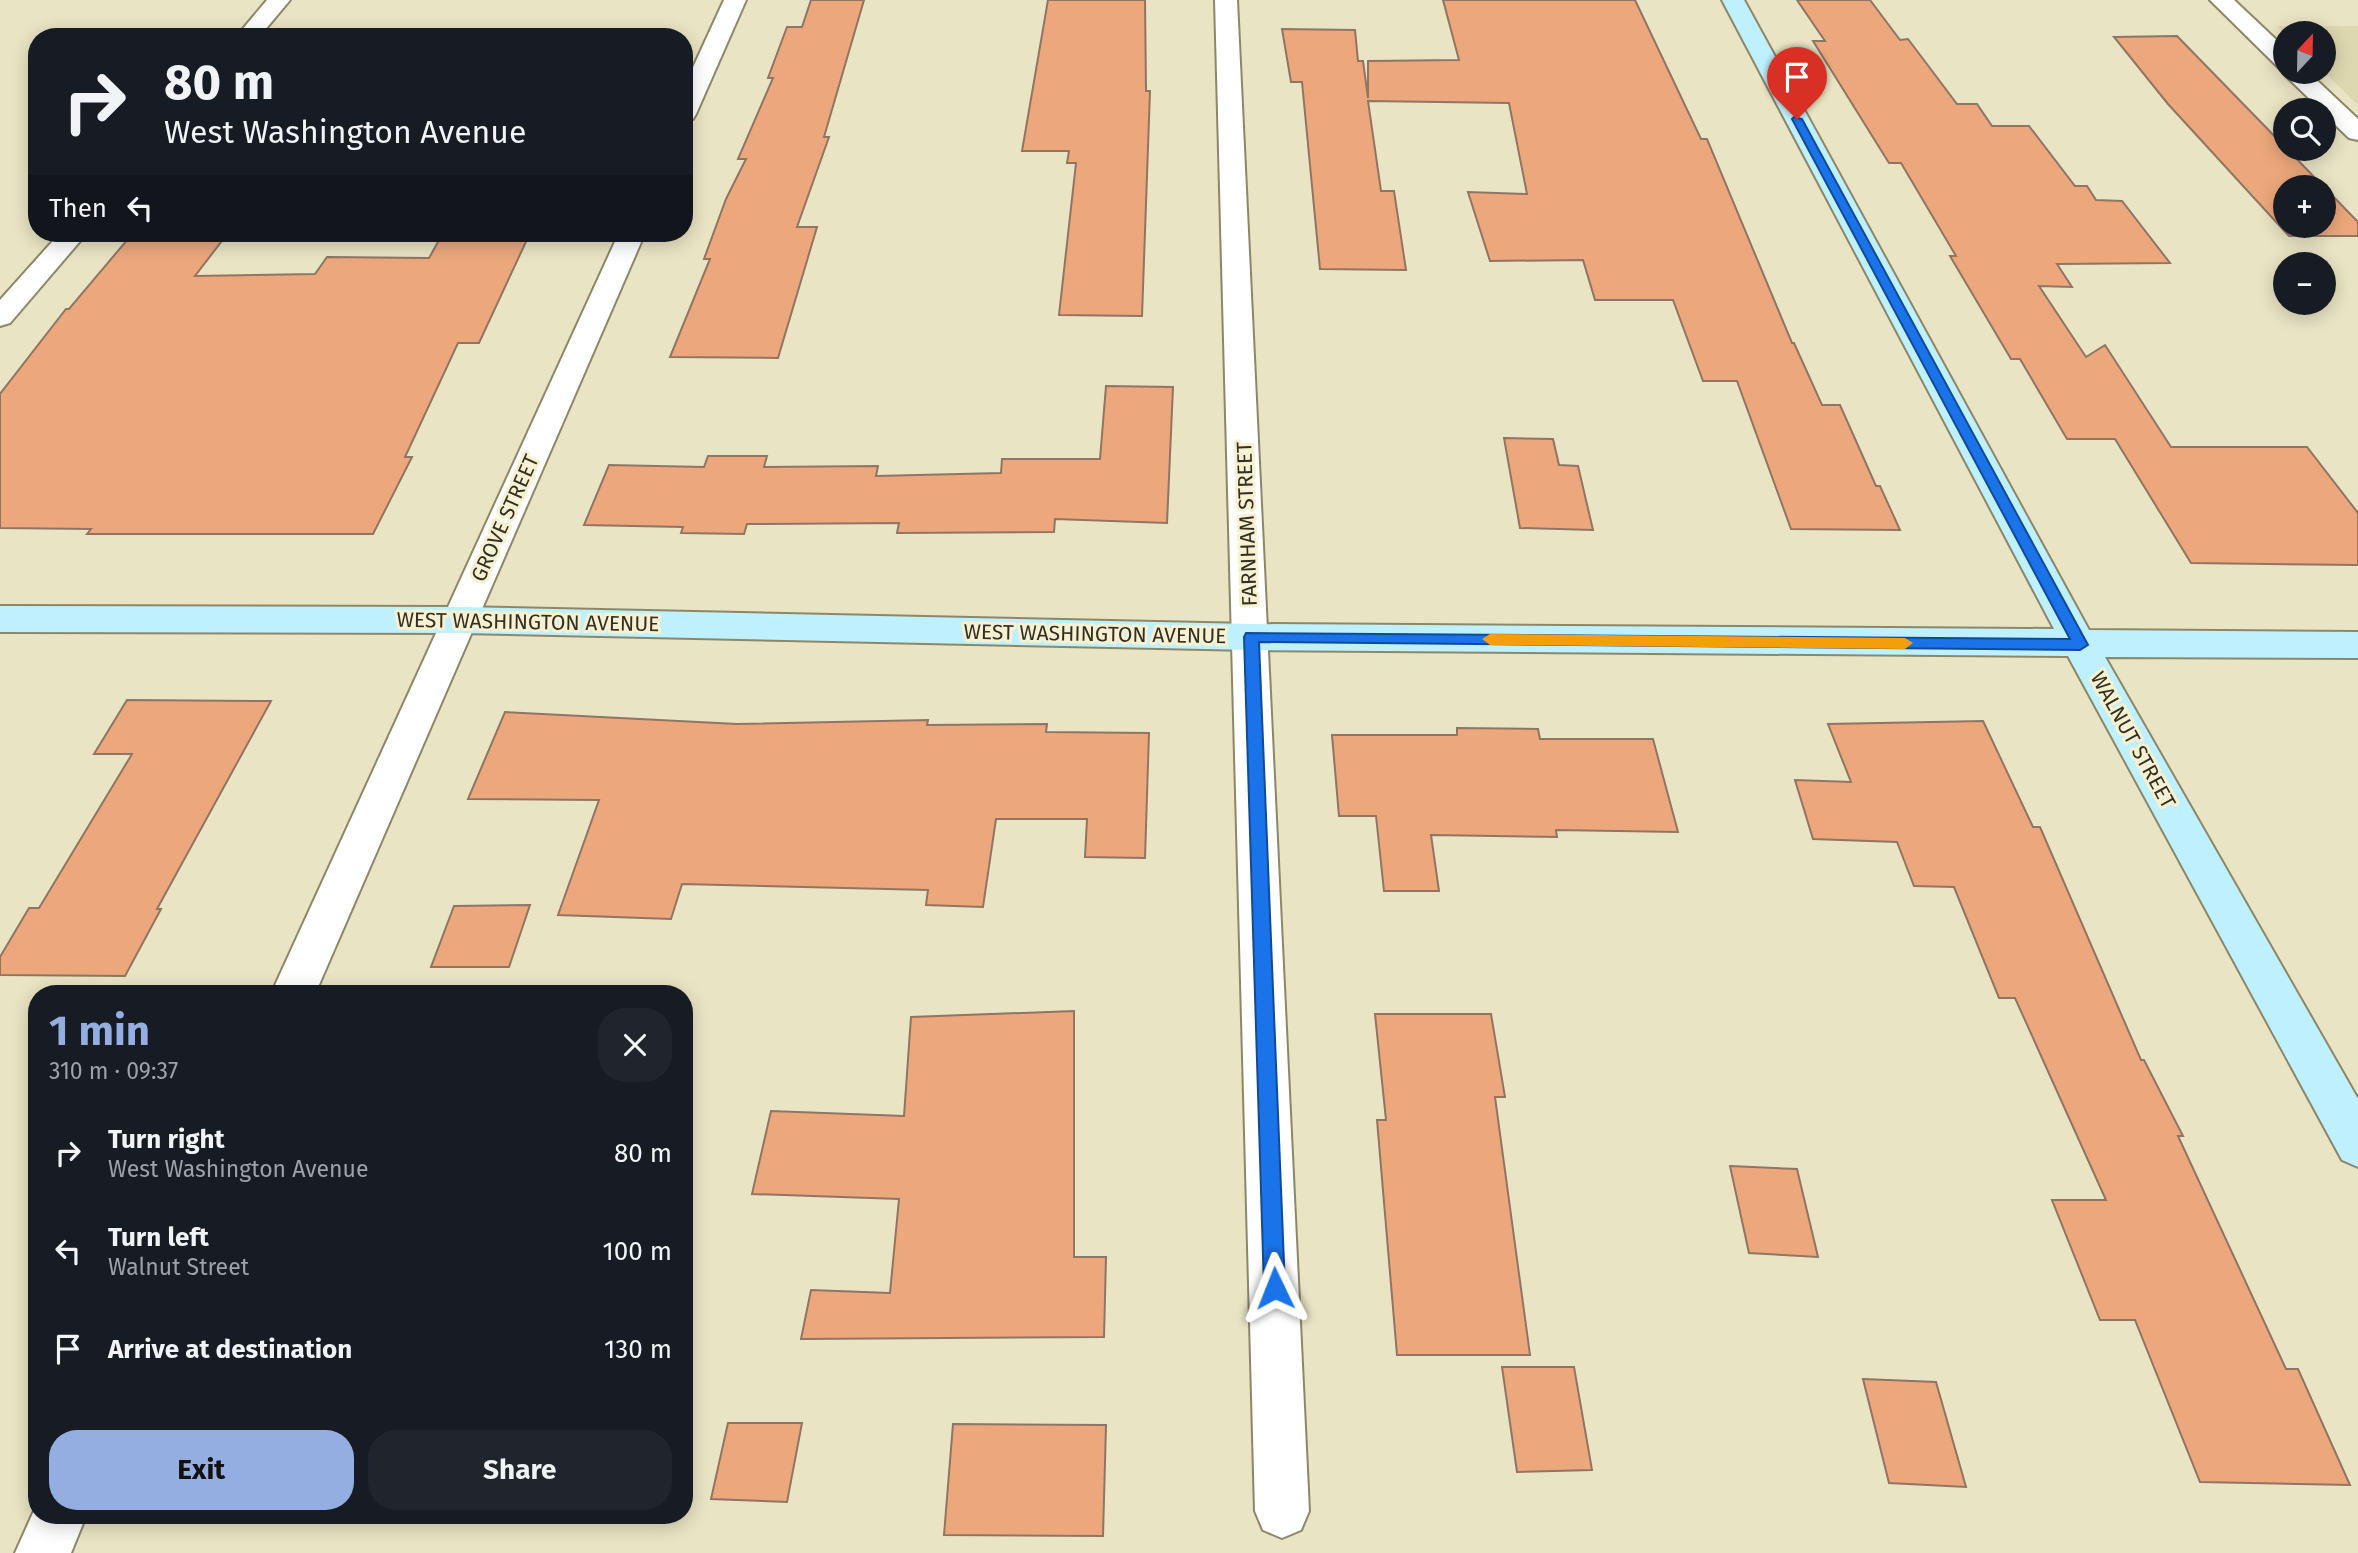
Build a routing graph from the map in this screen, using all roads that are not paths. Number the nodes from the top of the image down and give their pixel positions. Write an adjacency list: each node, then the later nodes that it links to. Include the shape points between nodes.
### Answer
1 (279, 0): 6 (street)
2 (735, 0): 9 (street)
3 (1226, 0): 16 (street, FARNHAM STREET)
4 (1733, 0): 17 (street, WALNUT STREET)
5 (2221, 0): 7 (street)
6 (255, 28)
7 (2273, 50)
8 (2307, 84): 10 (street)
9 (693, 94)
10 (2358, 133)
11 (66, 242): 13 (street)
12 (628, 242): 15 (street, GROVE STREET)
13 (0, 317)
14 (0, 619): 15 (street, WEST WASHINGTON AVENUE)
15 (460, 620): 16 (street, WEST WASHINGTON AVENUE); 19 (street, GROVE STREET)
16 (1251, 637): 17 (street, WEST WASHINGTON AVENUE); 21 (street, FARNHAM STREET)
17 (2080, 645): 18 (street, WEST WASHINGTON AVENUE); 20 (street, WALNUT STREET)
18 (2358, 645)
19 (297, 985)
20 (2358, 1144)
21 (1282, 1511)
22 (56, 1524): 23 (street)
23 (43, 1553)

